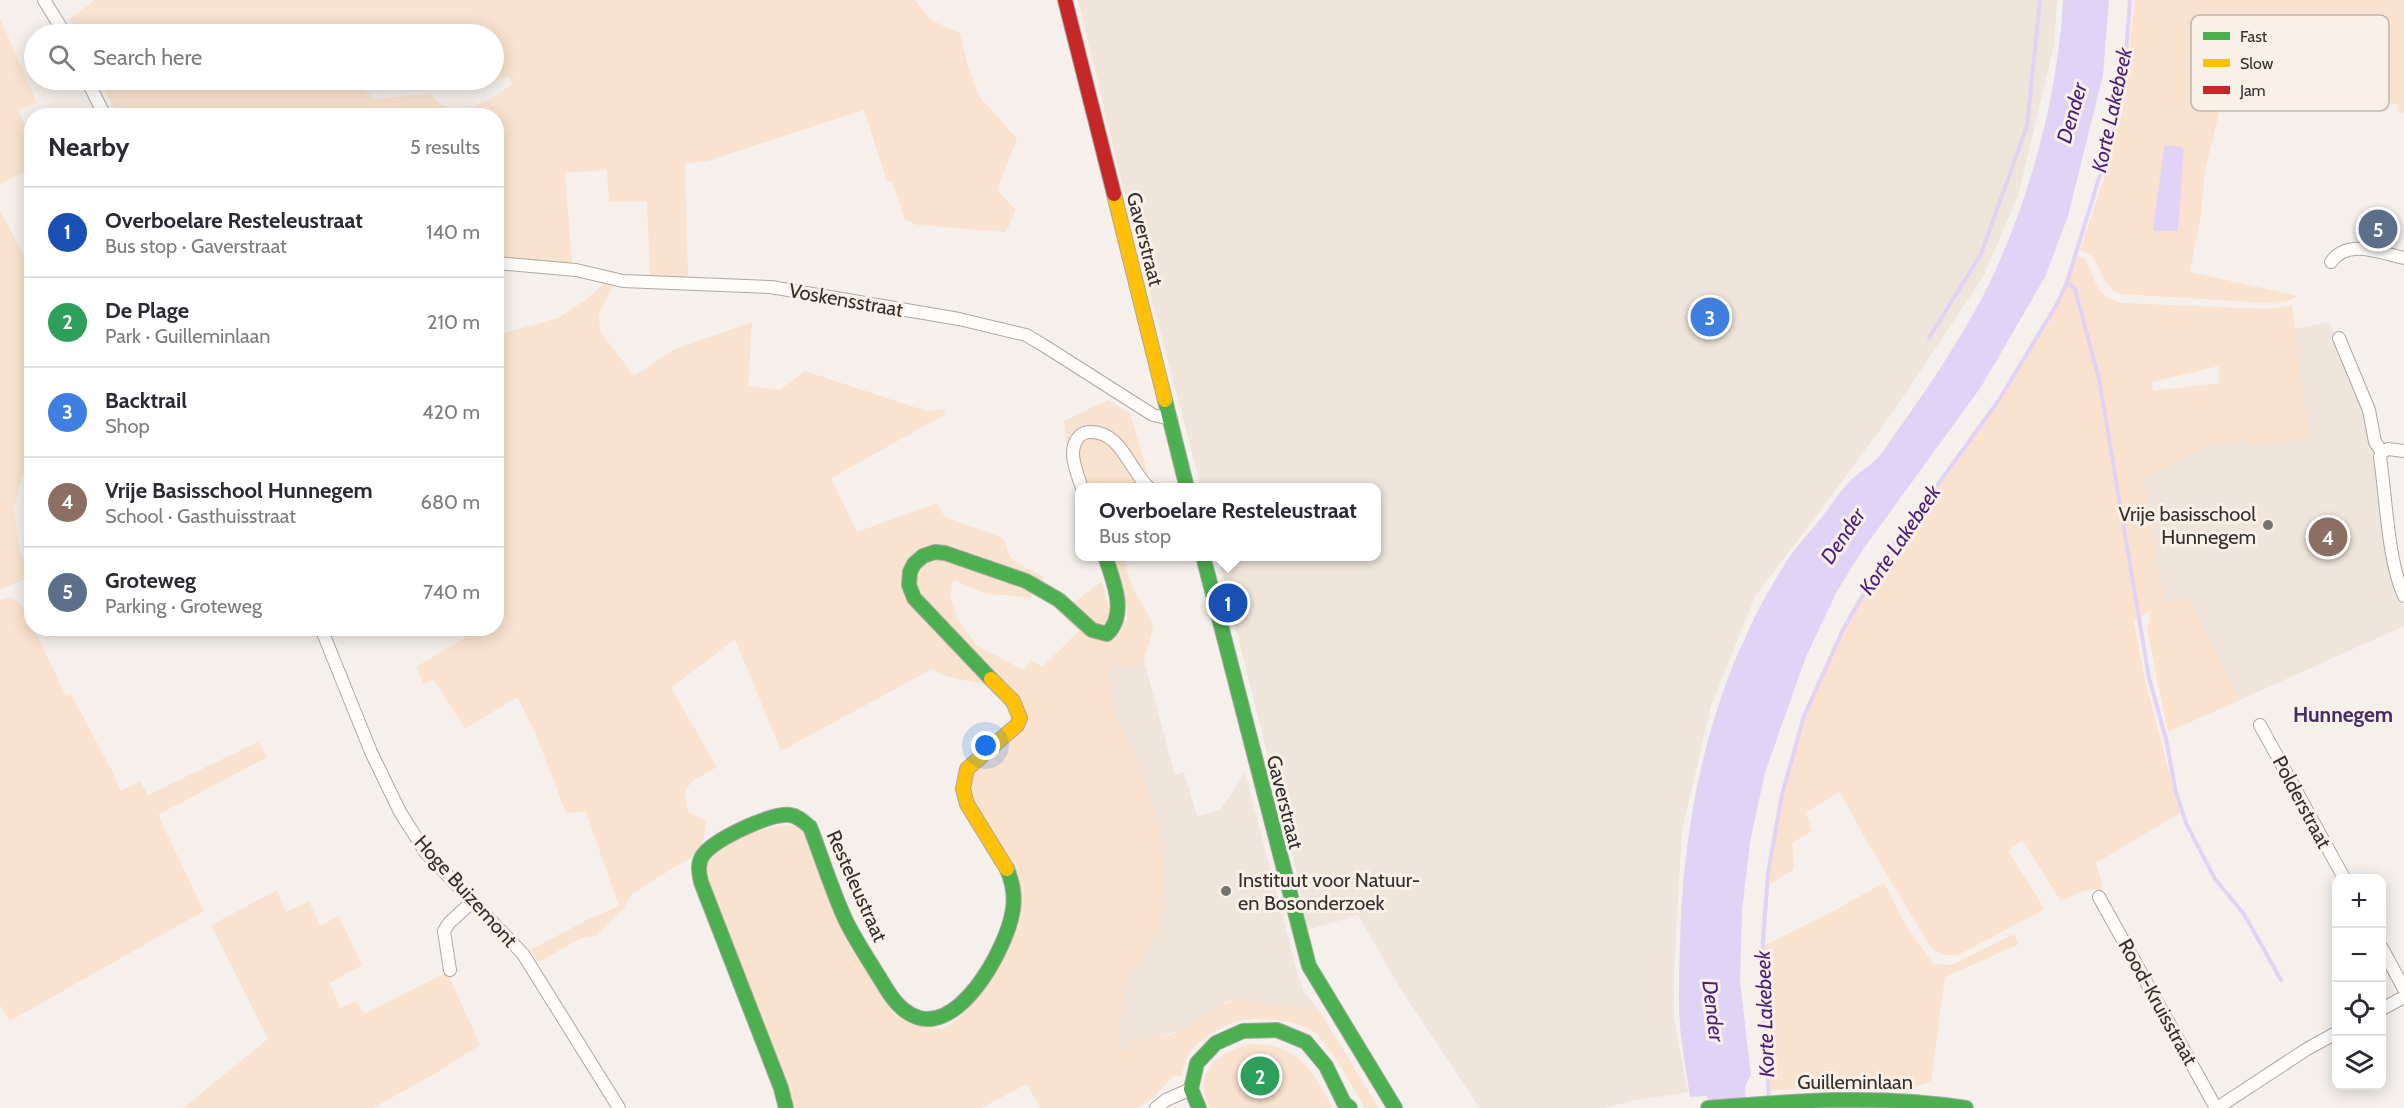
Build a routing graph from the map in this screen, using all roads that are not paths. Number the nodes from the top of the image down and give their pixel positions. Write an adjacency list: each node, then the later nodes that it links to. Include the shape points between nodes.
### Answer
1 (44, 0): 3 (street)
2 (1065, 0): 10 (street, Gaverstraat)
3 (59, 24)
4 (92, 90): 5 (street)
5 (101, 108)
6 (2404, 258): 7 (street, via 2352,248 2338,252)
7 (2331, 262)
8 (504, 264): 10 (street, Voskensstraat, via 576,270 633,282 771,287 1007,330 1026,335 1153,415)
9 (2339, 338): 12 (street, via 2369,410 2375,442)
10 (1171, 419): 15 (street, Gaverstraat)
11 (2404, 451): 12 (street)
12 (2382, 452): 18 (street, via 2394,562)
13 (1080, 483): 14 (street, via 1073,448 1077,438 1093,432 1123,450)
14 (1143, 483)
15 (1186, 483)
16 (1106, 561): 32 (street, Resteleustraat, via 1118,604 1116,623 1107,634 1089,629 1060,600 1040,588 938,552 917,559 908,579 916,602 1013,701 1020,718 967,769 964,794 968,808 1006,863 1015,887 1015,903 992,965 966,999 951,1011 940,1018 914,1017 885,988 847,922 810,827 802,820 781,815 728,837 703,855 698,864 701,882)
17 (1204, 561): 36 (street, Gaverstraat, via 1309,966)
18 (2404, 596)
19 (324, 636): 23 (street, Hoge Buizemont, via 400,812 426,853)
20 (2260, 725): 21 (street, Polderstraat)
21 (2341, 874)
22 (2099, 897): 39 (street, Rood-Kruisstraat)
23 (472, 902): 25 (street, via 444,931); 31 (street, Hoge Buizemont, via 523,954)
24 (2386, 955): 26 (street)
25 (450, 970)
26 (2404, 989)
27 (2404, 997): 28 (street)
28 (2386, 1007)
29 (2332, 1036): 39 (street)
30 (1191, 1089): 33 (street); 34 (street); 35 (street, via 1197,1063 1216,1043 1243,1031 1277,1030 1306,1042 1326,1066)
31 (620, 1108)
32 (786, 1108)
33 (1156, 1108)
34 (1199, 1108)
35 (1350, 1108)
36 (1395, 1108)
37 (1708, 1108): 38 (street, Guilleminlaan, via 1838,1099 1934,1102)
38 (1966, 1108)
39 (2217, 1108)

